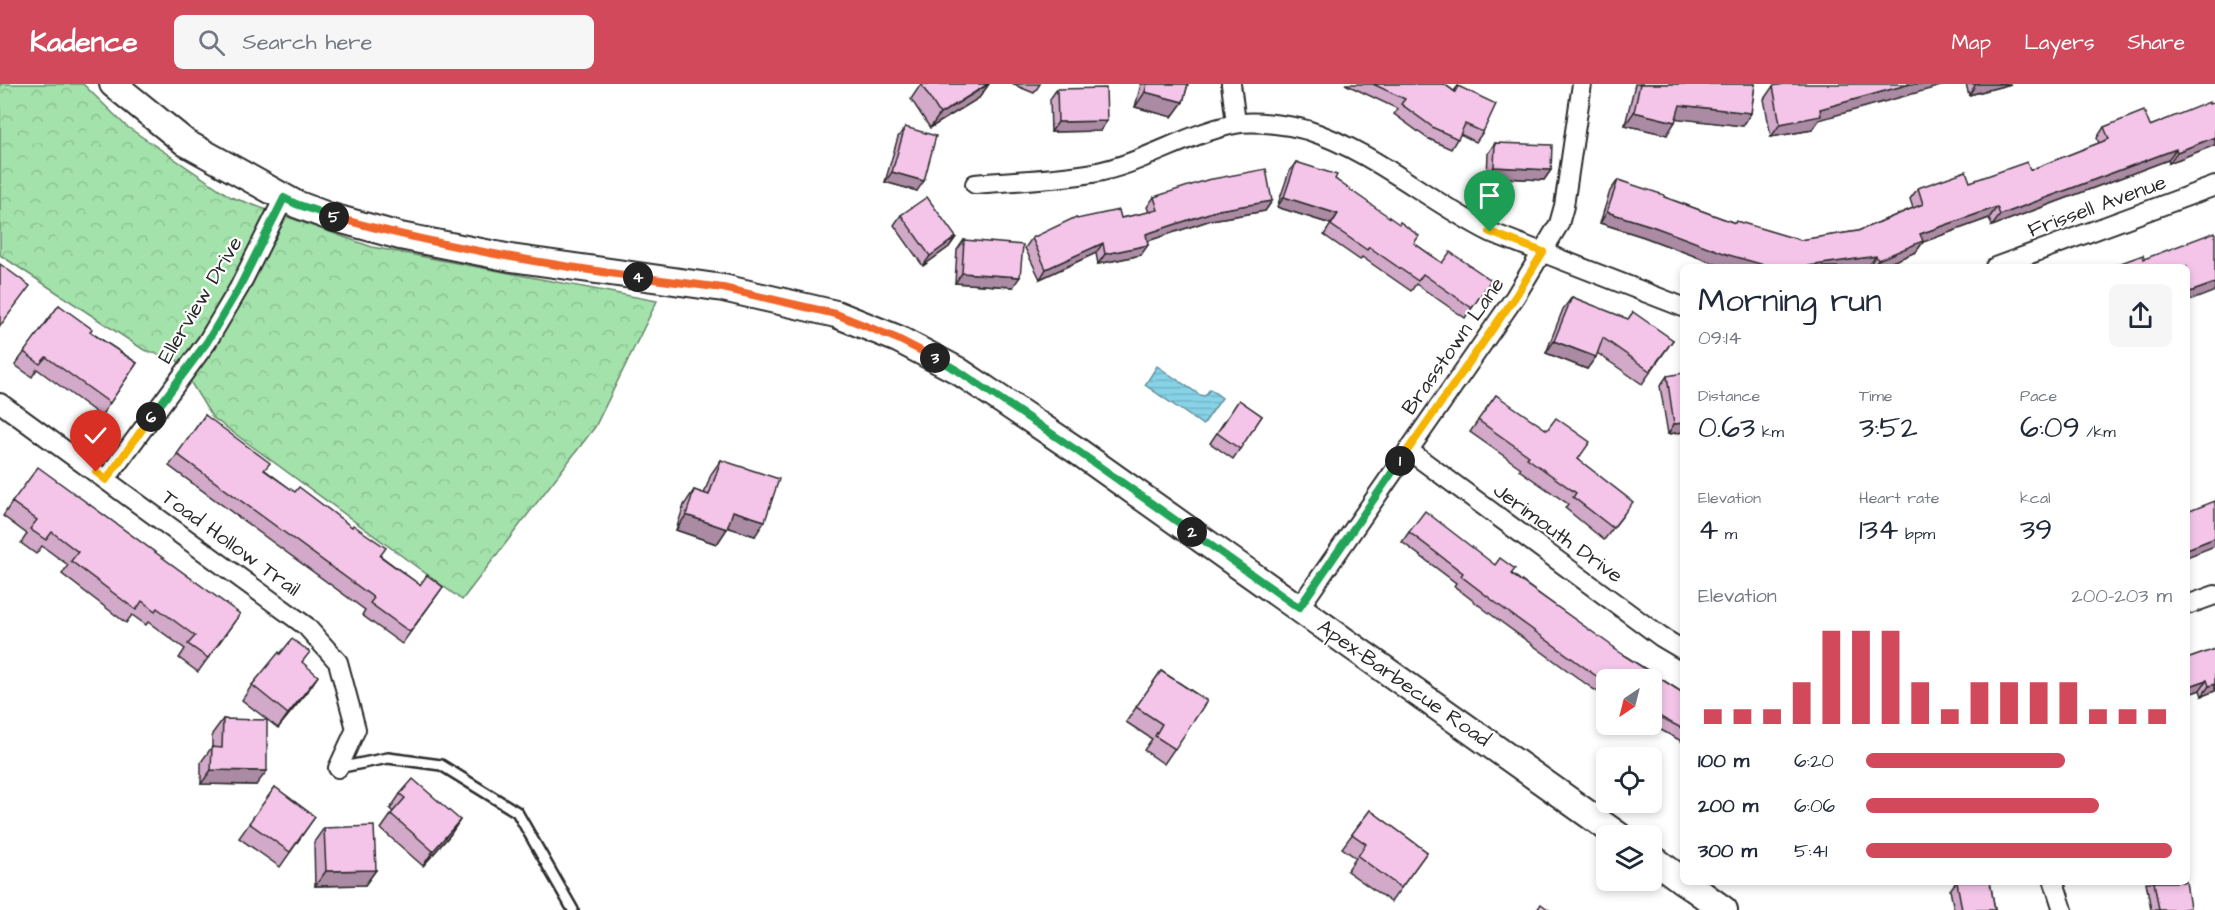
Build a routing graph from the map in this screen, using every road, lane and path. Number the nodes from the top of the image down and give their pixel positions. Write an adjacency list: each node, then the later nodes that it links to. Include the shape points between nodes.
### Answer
1 (113, 84): 7 (street, Apex-Barbecue Road, via 186,143)
2 (1231, 84): 4 (street)
3 (1582, 84): 8 (street, Brasstown Lane, via 1564,206)
4 (1236, 123): 5 (street, via 1093,173); 8 (street, via 1279,125 1327,138 1377,164 1460,217)
5 (975, 184)
6 (2215, 186): 9 (street, Frissell Avenue)
7 (284, 198): 13 (street, Ellerview Drive, via 207,342); 16 (street, Apex-Barbecue Road, via 328,216 400,236 522,260 723,288 836,314 898,339 967,376)
8 (1543, 252): 10 (street); 12 (street, Brasstown Lane)
9 (2003, 264)
10 (1680, 306)
11 (0, 403): 13 (street, Toad Hollow Trail)
12 (1408, 450): 16 (street, Brasstown Lane); 17 (street, Jerimouth Drive)
13 (106, 480): 18 (street, Toad Hollow Trail, via 306,626 338,662 356,729)
14 (2215, 595): 15 (street)
15 (2190, 604)
16 (1299, 608): 19 (street, Apex-Barbecue Road)
17 (1680, 648)
18 (338, 768): 24 (lane, via 388,758 441,765 517,812)
19 (1604, 825)
20 (1662, 865): 21 (street)
21 (1680, 878)
22 (1690, 885): 25 (street)
23 (2055, 885): 26 (street)
24 (573, 910)
25 (1724, 910)
26 (2063, 910)

